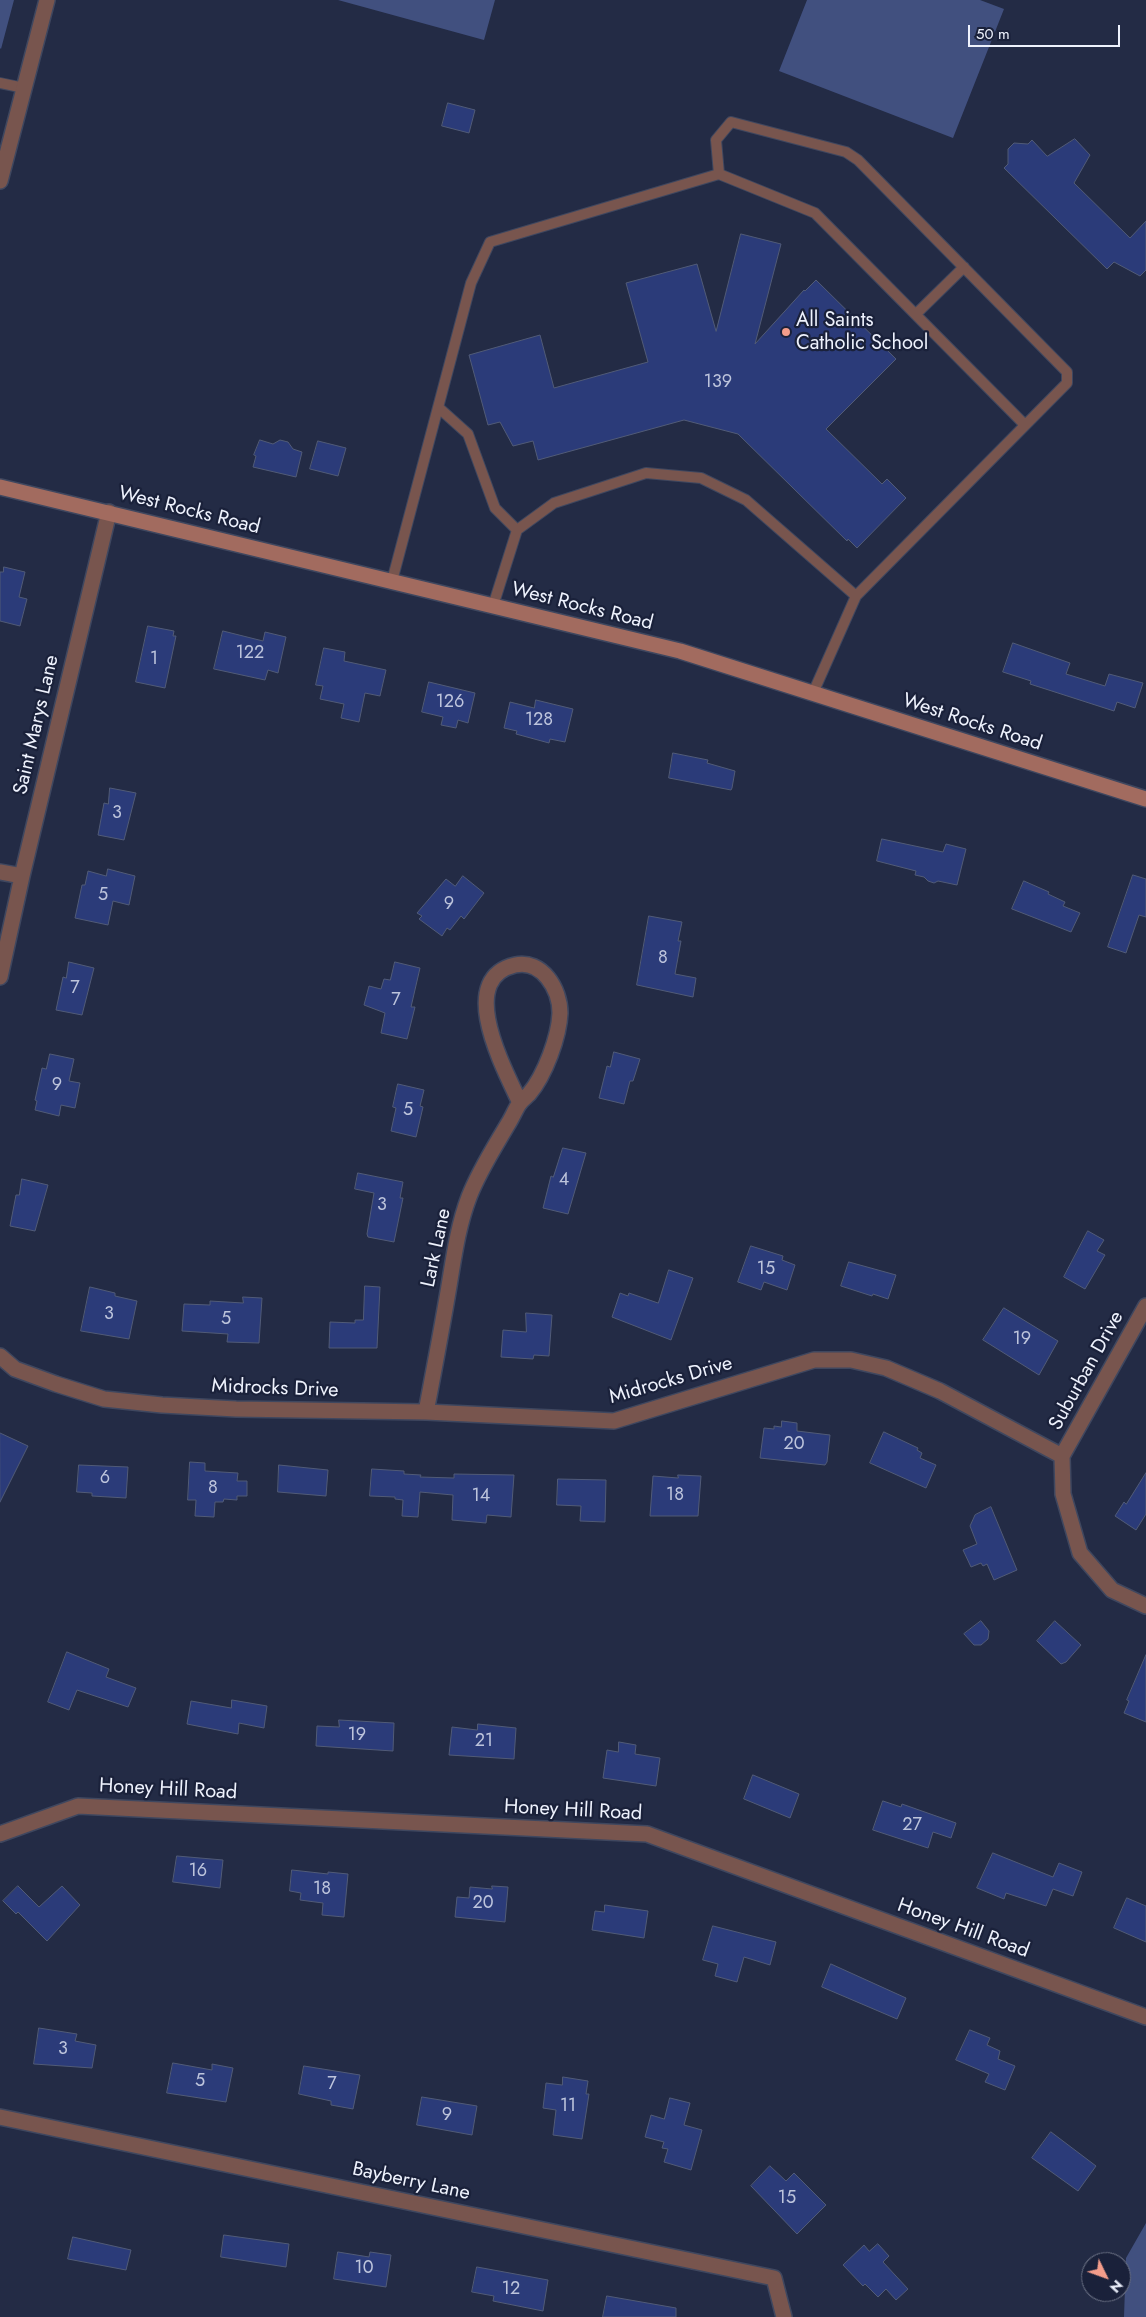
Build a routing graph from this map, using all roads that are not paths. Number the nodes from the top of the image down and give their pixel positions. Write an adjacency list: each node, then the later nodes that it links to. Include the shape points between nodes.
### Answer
1 (47, 0): 3 (street)
2 (0, 83): 3 (lane)
3 (24, 88): 5 (street)
4 (719, 174): 6 (lane, via 716,140 731,122 846,152 858,160); 7 (lane, via 815,213); 8 (lane, via 490,242 471,283)
5 (0, 181)
6 (964, 267): 7 (lane); 9 (lane, via 1067,372 1067,383)
7 (916, 314): 9 (lane)
8 (439, 408): 12 (lane, via 468,434 495,508); 13 (lane)
9 (1025, 425): 14 (lane)
10 (0, 487): 11 (main road, West Rocks Road)
11 (108, 512): 13 (main road, West Rocks Road); 19 (street, Saint Marys Lane)
12 (517, 530): 14 (lane, via 554,503 646,473 701,478 746,500); 15 (lane)
13 (392, 581): 15 (main road, West Rocks Road)
14 (856, 596): 16 (lane)
15 (493, 606): 16 (main road, West Rocks Road, via 680,651)
16 (813, 693): 17 (main road, West Rocks Road)
17 (1146, 799)
18 (0, 872): 19 (street)
19 (22, 876): 20 (street, Saint Marys Lane)
20 (0, 977)
21 (520, 1103): 21 (street, Lark Lane, via 542,1074 560,1013 553,985 533,966 522,964 510,966 497,975 488,986 485,998 486,1016); 24 (street, Lark Lane, via 485,1162 469,1197 460,1228)
22 (1146, 1306): 25 (street, Suburban Drive)
23 (0, 1356): 24 (street, Midrocks Drive, via 15,1369 104,1398 236,1409)
24 (426, 1412): 25 (street, Midrocks Drive, via 614,1421 814,1360 851,1360 886,1368 940,1391)
25 (1062, 1456): 26 (street, via 1063,1494 1080,1553 1112,1590)
26 (1146, 1606)
27 (0, 1834): 28 (street, Honey Hill Road, via 78,1806 647,1834)
28 (1146, 2017)
29 (0, 2117): 30 (street, Bayberry Lane, via 774,2278)
30 (784, 2317)

